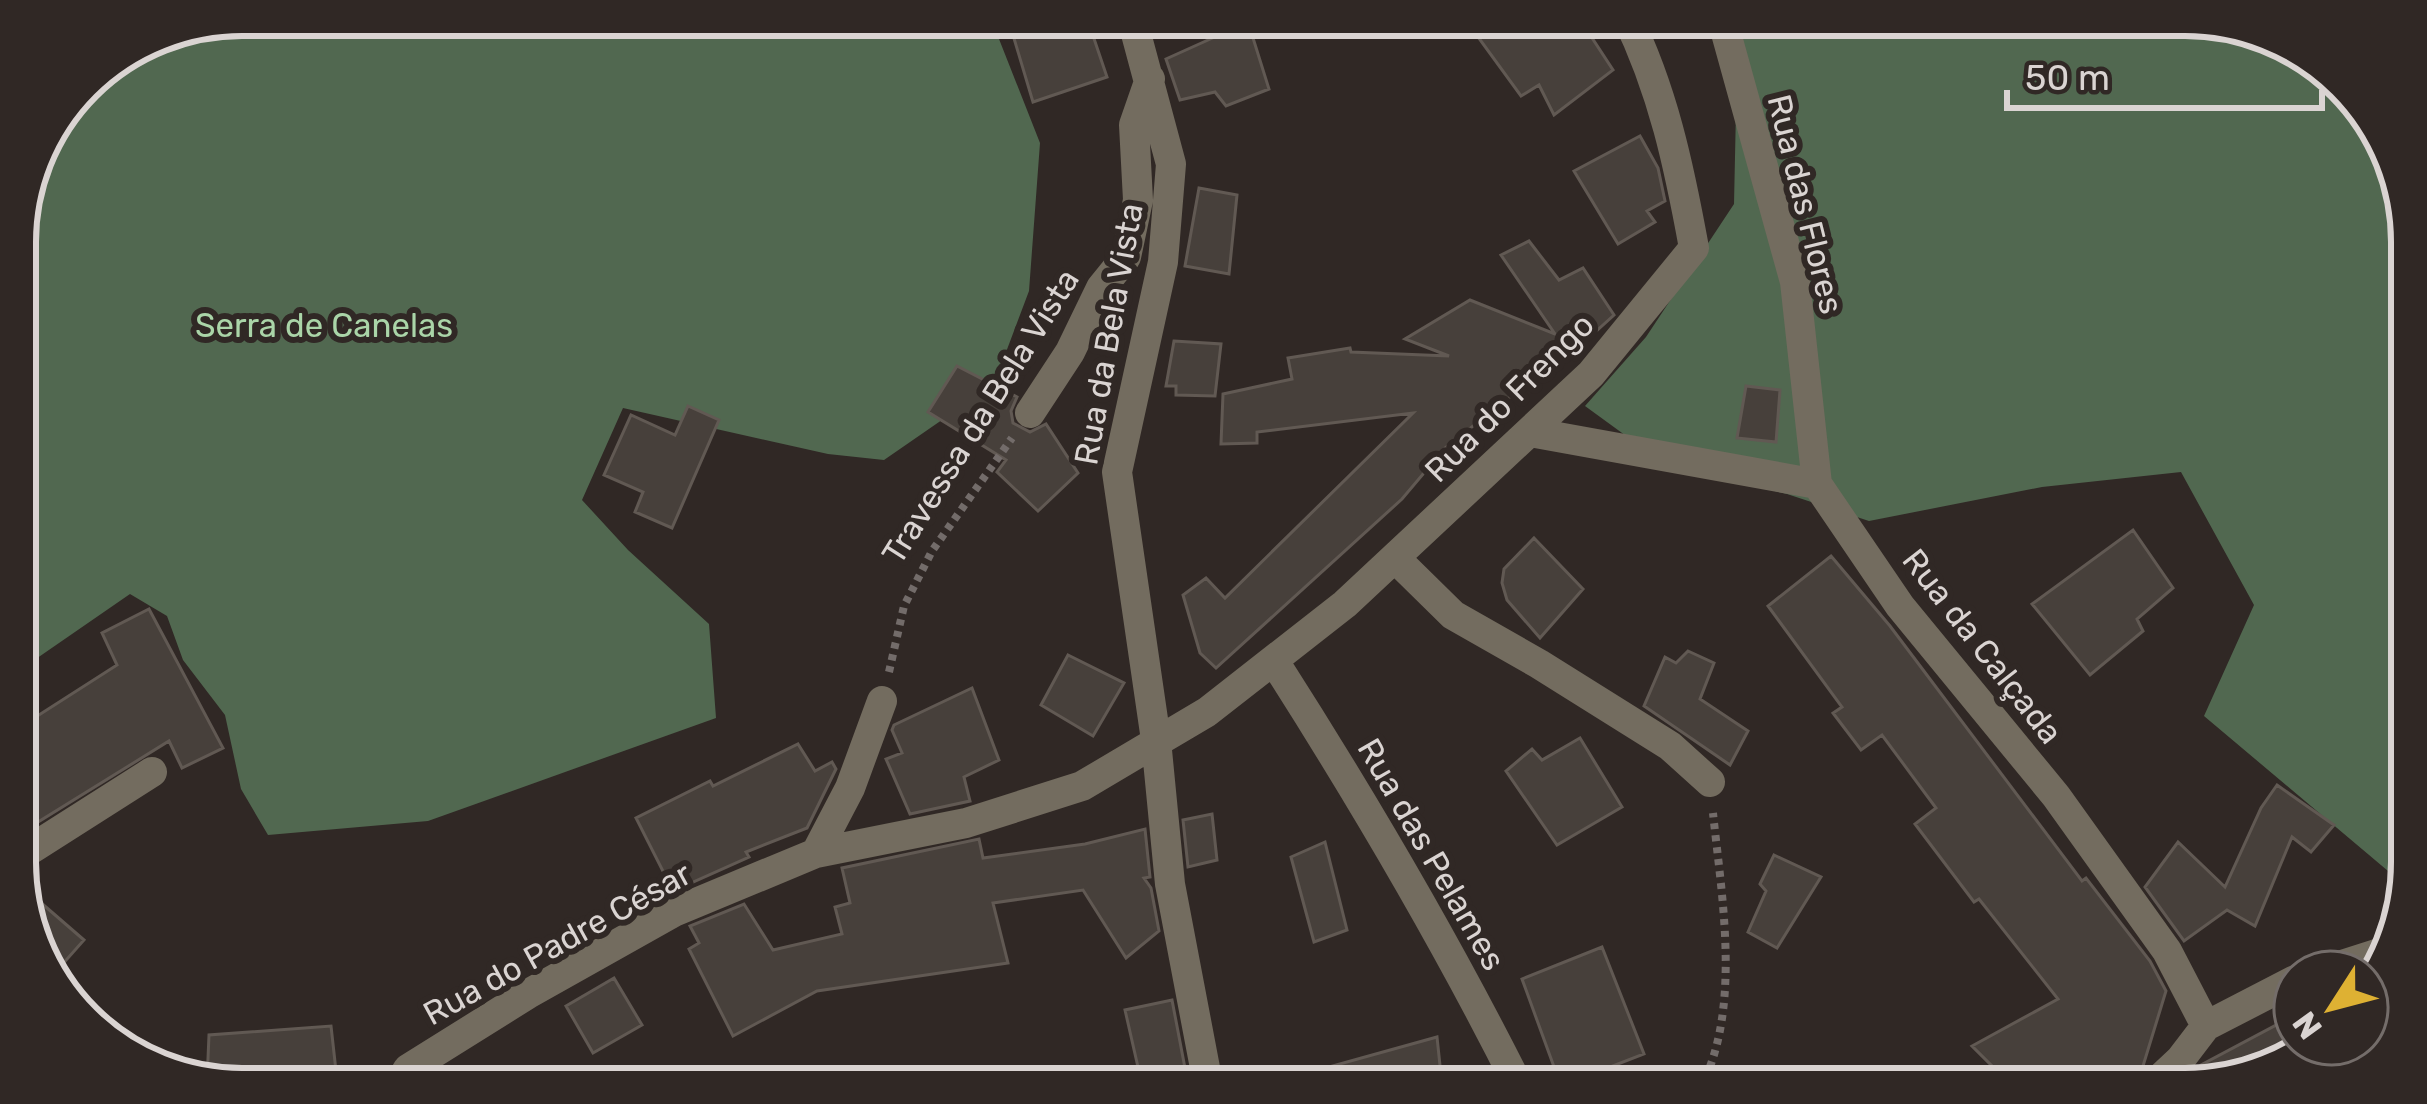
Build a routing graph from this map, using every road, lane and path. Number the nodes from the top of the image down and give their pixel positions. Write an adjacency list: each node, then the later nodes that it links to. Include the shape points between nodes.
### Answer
1 (1137, 36): 4 (street, Rua da Bela Vista)
2 (1636, 36): 6 (street, Rua do Frengo, via 1665,110 1694,248 1591,374)
3 (1727, 36): 7 (street, Rua das Flores, via 1795,282)
4 (1150, 79): 5 (street, Travessa da Bela Vista, via 1135,124 1138,200 1126,257); 11 (street, Rua da Bela Vista, via 1171,164 1164,242 1117,472)
5 (1030, 413): 10 (path, Travessa da Bela Vista, via 932,551 904,607)
6 (1530, 432): 7 (street); 8 (street, Rua do Frengo)
7 (1817, 484): 17 (street, Rua da Calçada, via 1900,606 2168,951)
8 (1396, 558): 9 (street, Rua do Padre César); 13 (street, via 1453,616 1670,746)
9 (1274, 661): 11 (street, Rua do Padre César); 20 (street, Rua das Pelames, via 1363,802)
10 (882, 701): 15 (street)
11 (1156, 740): 15 (street, Rua do Padre César, via 1082,786 966,823); 19 (street, Rua da Bela Vista, via 1170,884)
12 (152, 772): 14 (street)
13 (1710, 782): 21 (path, via 1728,983)
14 (36, 846)
15 (816, 854): 18 (street, Rua do Padre César, via 674,912)
16 (2271, 992): 17 (street)
17 (2206, 1026): 22 (street)
18 (410, 1068)
19 (1205, 1068)
20 (1509, 1068)
21 (1709, 1068)
22 (2171, 1068)

